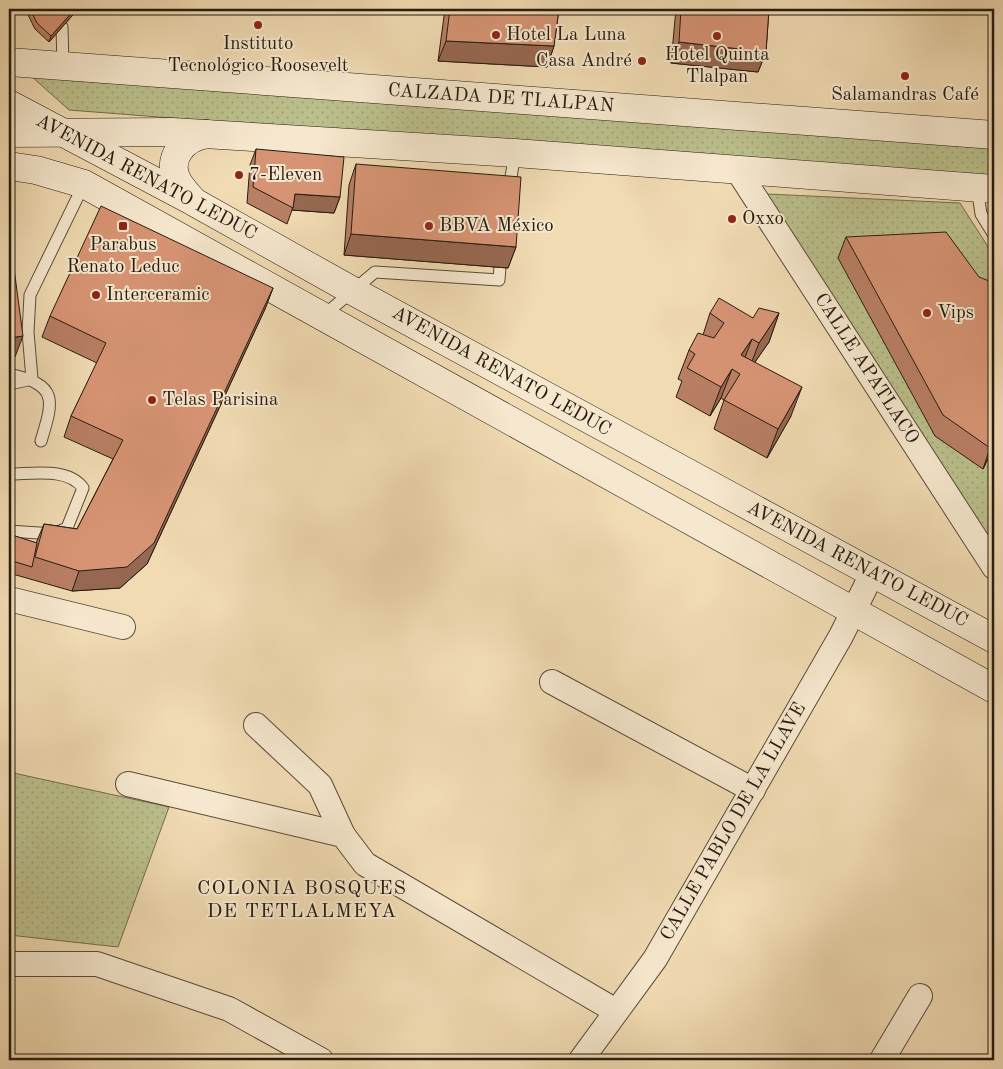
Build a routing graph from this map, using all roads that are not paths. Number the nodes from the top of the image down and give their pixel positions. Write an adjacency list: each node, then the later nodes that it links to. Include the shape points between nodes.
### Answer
1 (62, 27): 3 (lane)
2 (9, 62): 3 (street, CALZADA DE TLALPAN)
3 (63, 68): 8 (street, CALZADA DE TLALPAN)
4 (9, 104): 5 (street, AVENIDA RENATO LEDUC)
5 (58, 132): 6 (street); 7 (street); 15 (street, AVENIDA RENATO LEDUC)
6 (9, 133)
7 (207, 134): 9 (street); 15 (street, via 184,143 174,162 178,182)
8 (994, 135)
9 (515, 153): 11 (street); 14 (lane)
10 (9, 166): 12 (street, AVENIDA RENATO LEDUC)
11 (738, 171): 13 (street); 26 (street, CALLE APATLACO)
12 (84, 184): 19 (street, AVENIDA RENATO LEDUC); 21 (lane, via 30,295 28,332)
13 (986, 188): 16 (lane, via 981,214)
14 (508, 194)
15 (194, 202): 18 (street, AVENIDA RENATO LEDUC)
16 (994, 235)
17 (500, 267): 18 (lane, via 499,280 375,272)
18 (351, 290): 19 (lane); 27 (street, AVENIDA RENATO LEDUC)
19 (321, 317): 29 (street, AVENIDA RENATO LEDUC)
20 (9, 374): 21 (lane)
21 (32, 379): 22 (lane); 23 (lane, via 49,398 50,411)
22 (9, 384)
23 (41, 441)
24 (9, 474): 25 (lane, via 63,475 77,479 83,488 67,528 54,534)
25 (9, 531)
26 (994, 567)
27 (872, 574): 29 (street, CALLE PABLO DE LA LLAVE); 31 (street, AVENIDA RENATO LEDUC)
28 (9, 599): 30 (street)
29 (854, 610): 33 (street, AVENIDA RENATO LEDUC); 36 (street, CALLE PABLO DE LA LLAVE)
30 (123, 627)
31 (994, 639)
32 (552, 682): 36 (street)
33 (994, 689)
34 (256, 725): 37 (street, via 320,785)
35 (128, 784): 37 (street)
36 (753, 790): 40 (street, CALLE PABLO DE LA LLAVE, via 655,959)
37 (343, 835): 40 (street, via 364,864)
38 (9, 964): 41 (street, via 97,964 229,1009)
39 (920, 996): 43 (street)
40 (616, 1011): 42 (street, CALLE PABLO DE LA LLAVE)
41 (321, 1060)
42 (581, 1060)
43 (882, 1060)

